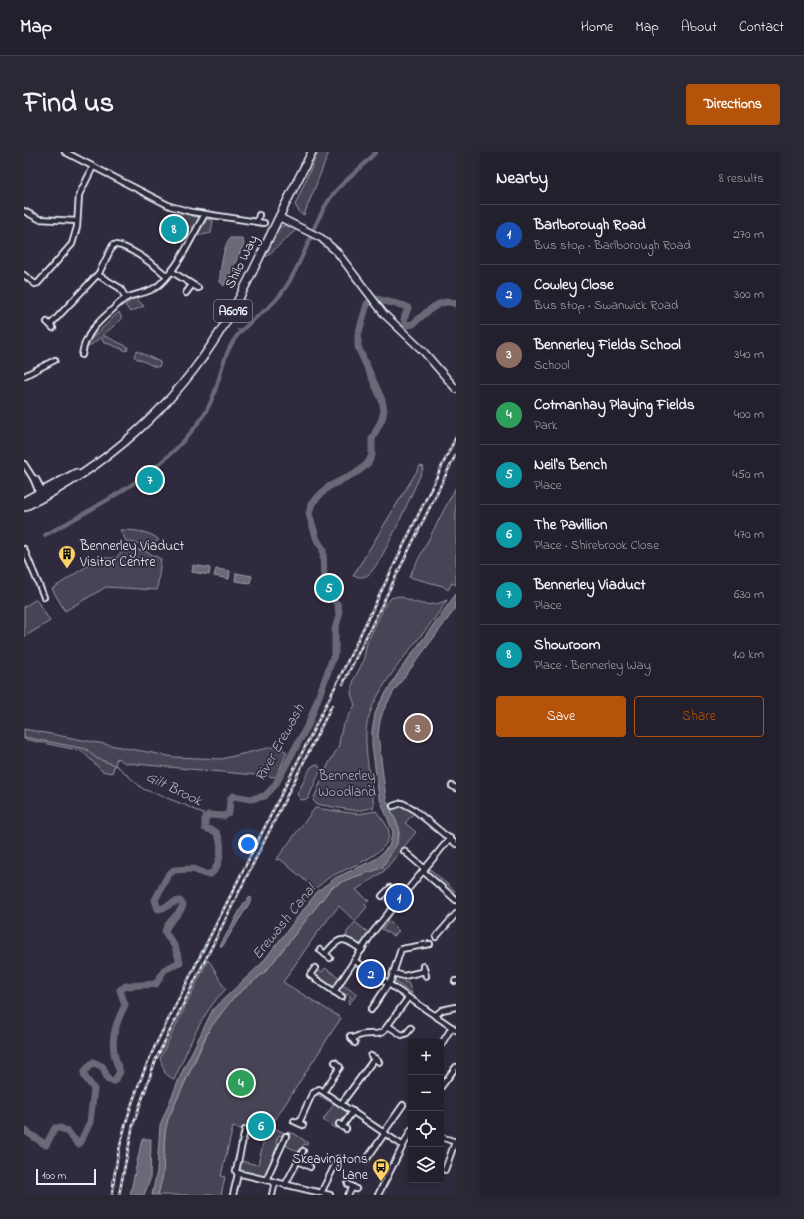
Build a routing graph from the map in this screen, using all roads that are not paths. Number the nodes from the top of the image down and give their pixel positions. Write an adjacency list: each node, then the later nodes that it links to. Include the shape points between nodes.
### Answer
1 (65, 152): 3 (street)
2 (312, 152): 7 (main road, Shilo Way / A6096)
3 (93, 167): 5 (street, via 163,203); 8 (street, via 79,195)
4 (24, 211): 8 (street, via 39,219)
5 (205, 214): 9 (street); 11 (street)
6 (259, 215): 9 (street)
7 (280, 217): 23 (street, via 327,243 345,261 390,320 424,352); 25 (main road, Shilo Way / A6096, via 236,304 204,356 167,402 120,446 115,446)
8 (77, 221): 12 (street, via 76,233 70,248 40,281 35,284)
9 (257, 222): 10 (street)
10 (264, 223)
11 (171, 271): 14 (street); 15 (street)
12 (24, 275)
13 (98, 275): 14 (street, via 110,248 117,245 147,260); 18 (street, via 120,288); 19 (street)
14 (167, 276): 18 (street, via 156,288)
15 (192, 285): 16 (street); 17 (street)
16 (198, 288)
17 (186, 294)
18 (126, 298): 20 (street, via 90,332 84,342)
19 (51, 324)
20 (82, 355)
21 (55, 360): 22 (street)
22 (24, 376)
23 (456, 390)
24 (24, 464): 25 (street)
25 (42, 495): 26 (main road, Shilo Way / A6096); 27 (main road, Shilo Way / A6096)
26 (24, 501)
27 (24, 507)
28 (24, 549): 29 (street)
29 (44, 597)
30 (393, 806): 31 (street, via 402,803 408,805)
31 (450, 838): 32 (street); 34 (street)
32 (456, 842)
33 (404, 851): 34 (street)
34 (425, 871): 36 (street); 37 (street)
35 (382, 896): 36 (street, via 390,888)
36 (403, 897): 42 (street, via 373,932)
37 (455, 897)
38 (456, 914): 39 (street)
39 (437, 934)
40 (430, 944): 48 (street, via 401,950)
41 (320, 950): 43 (street)
42 (362, 950): 43 (street, via 348,940 342,939 334,942); 45 (street)
43 (325, 954): 44 (street)
44 (330, 958)
45 (355, 961): 49 (street); 50 (street)
46 (315, 968): 50 (street, via 310,975)
47 (425, 971): 48 (street, via 404,976)
48 (393, 973): 49 (street)
49 (388, 984): 52 (street); 54 (street)
50 (334, 992): 51 (street)
51 (342, 997)
52 (408, 998): 55 (street); 56 (street)
53 (456, 1007): 55 (street, via 442,1010)
54 (371, 1010)
55 (435, 1016): 58 (street)
56 (388, 1026): 57 (street, via 402,1035); 59 (street, via 381,1033 362,1034)
57 (411, 1028)
58 (454, 1029): 60 (street)
59 (352, 1039)
60 (444, 1041)
61 (335, 1062): 65 (street, via 340,1066)
62 (380, 1062): 66 (street, via 373,1057)
63 (456, 1067): 64 (street)
64 (444, 1083)
65 (324, 1091): 66 (street); 69 (street, via 317,1090 312,1094)
66 (342, 1104): 68 (street)
67 (403, 1105): 72 (street)
68 (353, 1111): 70 (street); 72 (street)
69 (299, 1123)
70 (342, 1127)
71 (246, 1130): 84 (street)
72 (384, 1133): 77 (street); 80 (street)
73 (408, 1135): 77 (street)
74 (286, 1136): 85 (street, via 281,1141)
75 (444, 1138): 76 (street)
76 (455, 1142): 83 (street)
77 (402, 1145): 96 (street)
78 (303, 1151): 81 (street)
79 (338, 1159): 90 (street)
80 (366, 1160)
81 (298, 1161): 82 (street); 88 (street)
82 (310, 1167)
83 (445, 1170)
84 (238, 1173): 85 (street); 91 (street)
85 (266, 1180): 86 (street)
86 (275, 1182): 88 (street); 92 (street)
87 (348, 1184): 95 (street, via 355,1188)
88 (285, 1185): 89 (street)
89 (303, 1188): 90 (street); 93 (street)
90 (322, 1193): 94 (street)
91 (234, 1195)
92 (272, 1195)
93 (301, 1195)
94 (330, 1195)
95 (348, 1195)
96 (378, 1195)

